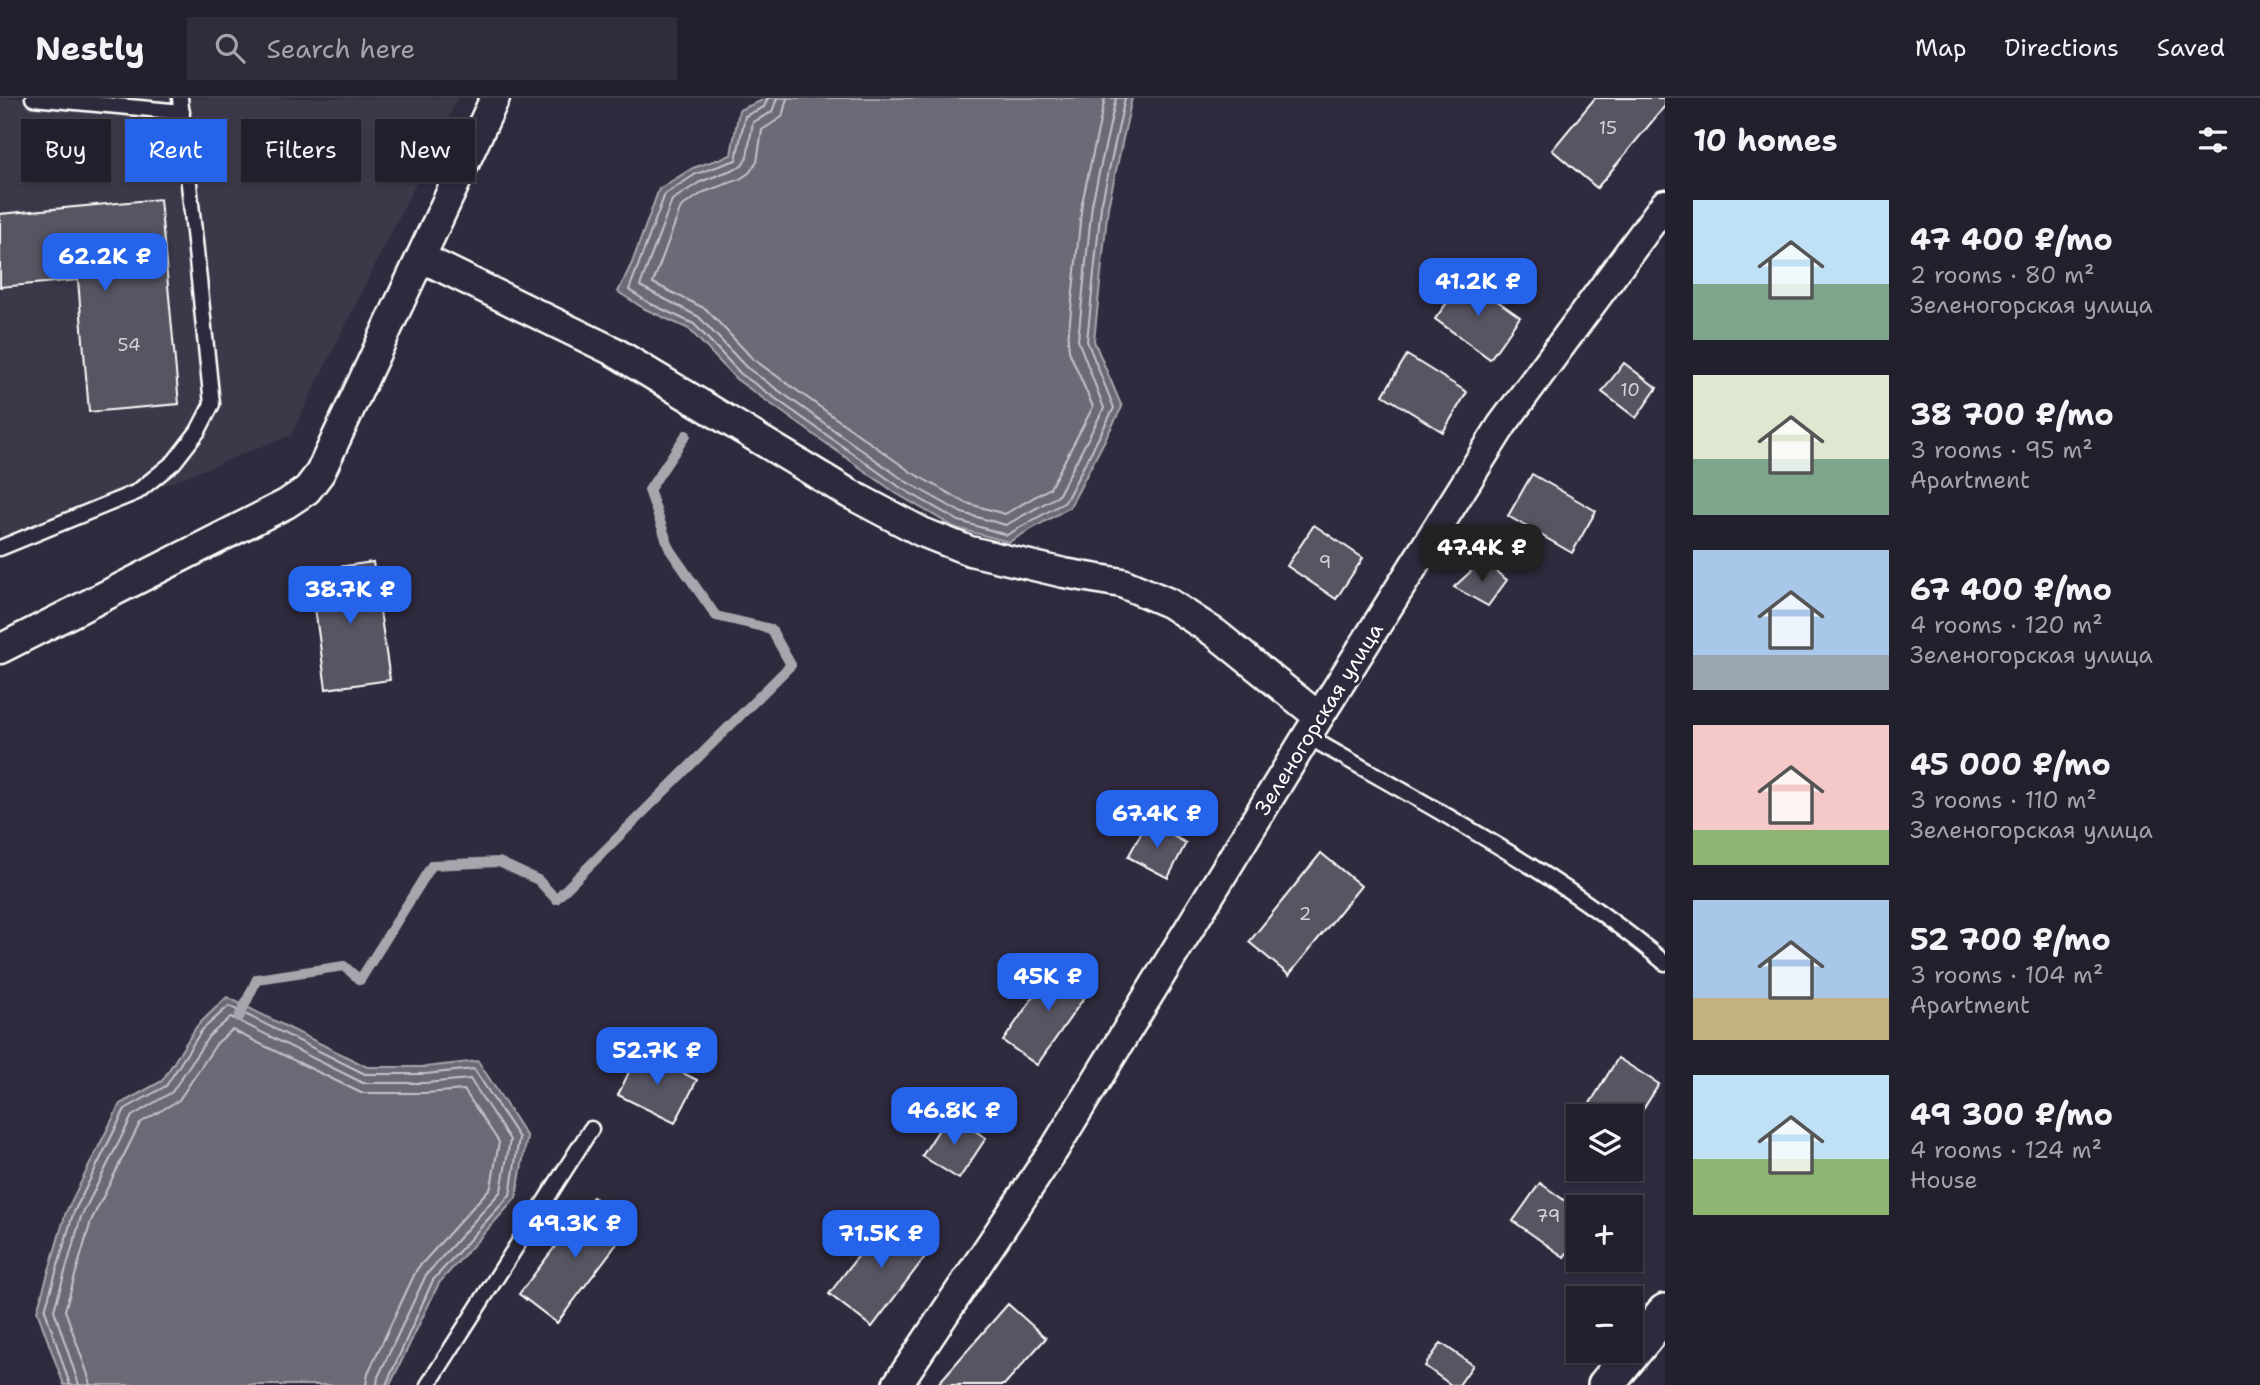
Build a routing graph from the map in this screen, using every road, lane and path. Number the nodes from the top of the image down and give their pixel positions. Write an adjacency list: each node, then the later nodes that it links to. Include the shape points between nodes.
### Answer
1 (33, 98): 3 (lane)
2 (495, 98): 5 (street)
3 (181, 105): 6 (lane, via 212,404 174,461 137,492)
4 (1665, 204): 8 (street, Зеленогорская улица, via 1502,425)
5 (422, 258): 7 (street, via 320,473 307,490); 8 (street, via 613,351 850,494 922,532 970,551 1122,583 1169,603 1215,633)
6 (0, 548)
7 (0, 649)
8 (1313, 727): 9 (lane, via 1632,935); 13 (street, Зеленогорская улица, via 1055,1148)
9 (1665, 963)
10 (592, 1129): 12 (lane)
11 (1665, 1312): 14 (street)
12 (428, 1385)
13 (897, 1385)
14 (1606, 1385)

